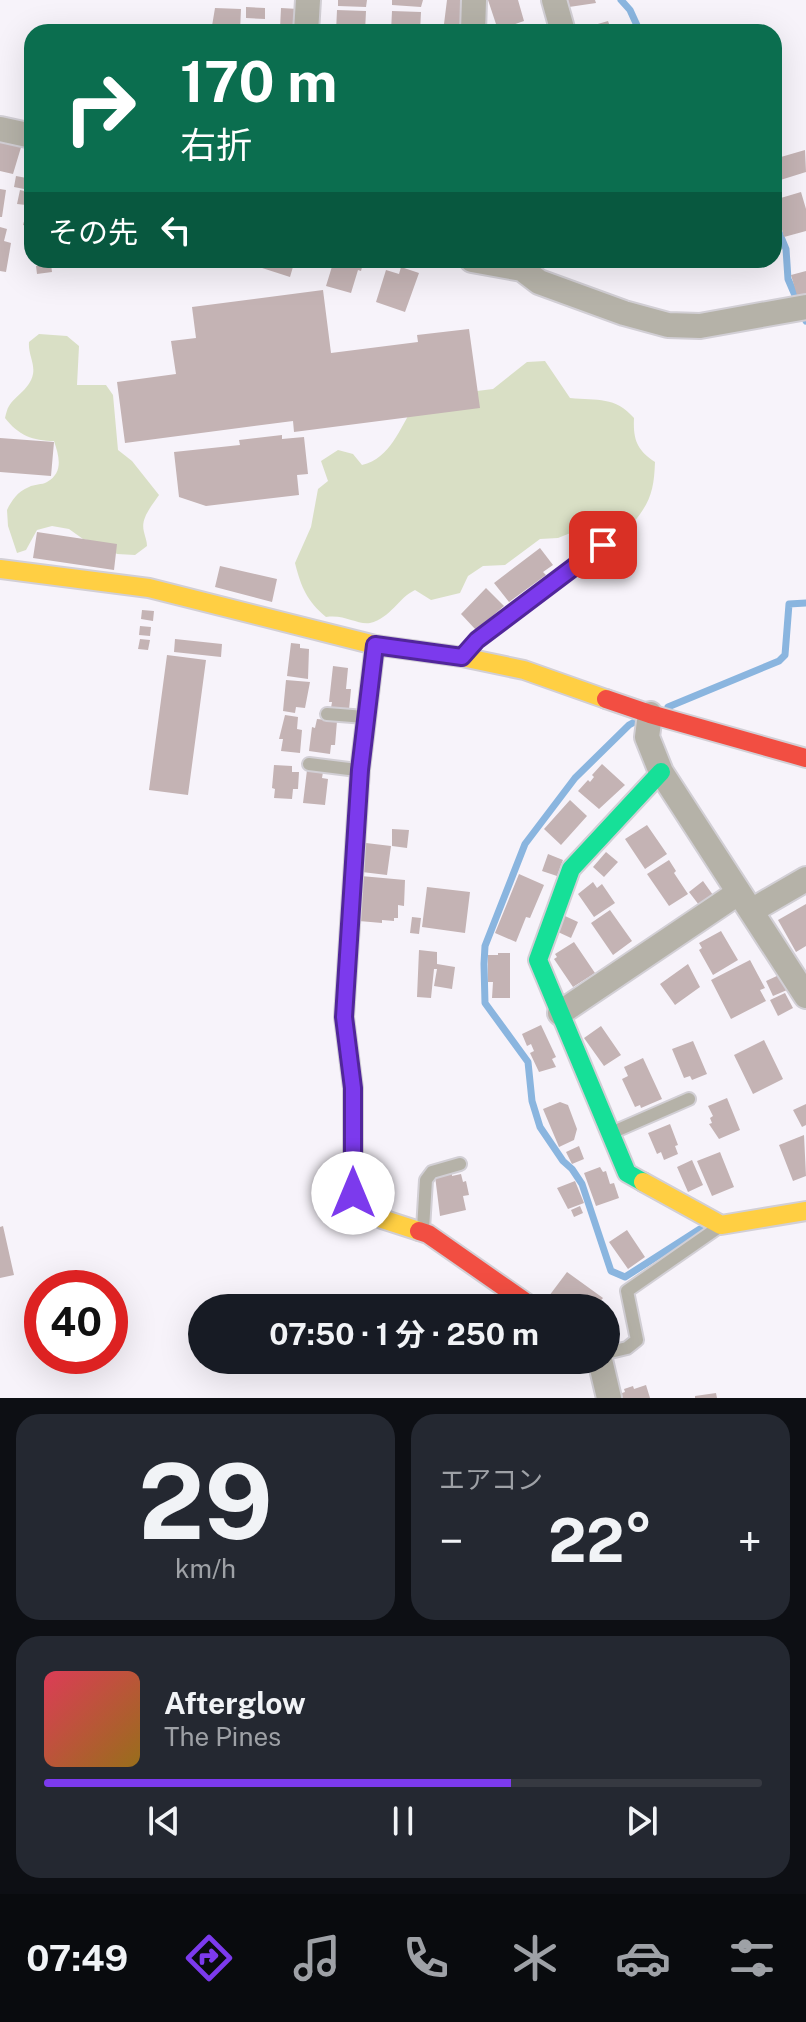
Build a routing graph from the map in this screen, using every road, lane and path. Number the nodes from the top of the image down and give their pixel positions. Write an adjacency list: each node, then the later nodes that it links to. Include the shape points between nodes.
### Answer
1 (308, 0): 4 (street)
2 (474, 0): 5 (street)
3 (554, 0): 6 (street)
4 (306, 24)
5 (473, 24)
6 (561, 24)
7 (0, 129): 8 (street)
8 (24, 134)
9 (516, 268): 10 (street, via 539,282 668,325 700,326)
10 (806, 307)
11 (620, 532): 14 (lane, via 477,640)
12 (0, 569): 13 (street, via 149,588)
13 (375, 645): 14 (street); 17 (street)
14 (462, 657): 16 (street, via 524,670)
15 (327, 714): 17 (lane)
16 (650, 714): 18 (street); 21 (street, via 647,737)
17 (365, 717): 20 (street)
18 (806, 758)
19 (309, 764): 20 (lane)
20 (360, 770): 31 (street, via 344,1017 353,1088 353,1193 382,1219)
21 (661, 772): 23 (street); 25 (street, via 571,869 538,960)
22 (806, 879): 23 (street)
23 (745, 902): 24 (street); 25 (street)
24 (806, 996)
25 (560, 1013): 27 (street)
26 (689, 1099): 27 (lane)
27 (610, 1133): 30 (street, via 627,1173)
28 (460, 1164): 31 (lane, via 432,1172 426,1180)
29 (806, 1211): 30 (street)
30 (721, 1225): 33 (lane, via 627,1291 637,1340)
31 (423, 1232): 32 (street)
32 (514, 1294)
33 (620, 1350)
34 (603, 1374): 35 (street)
35 (609, 1398)

